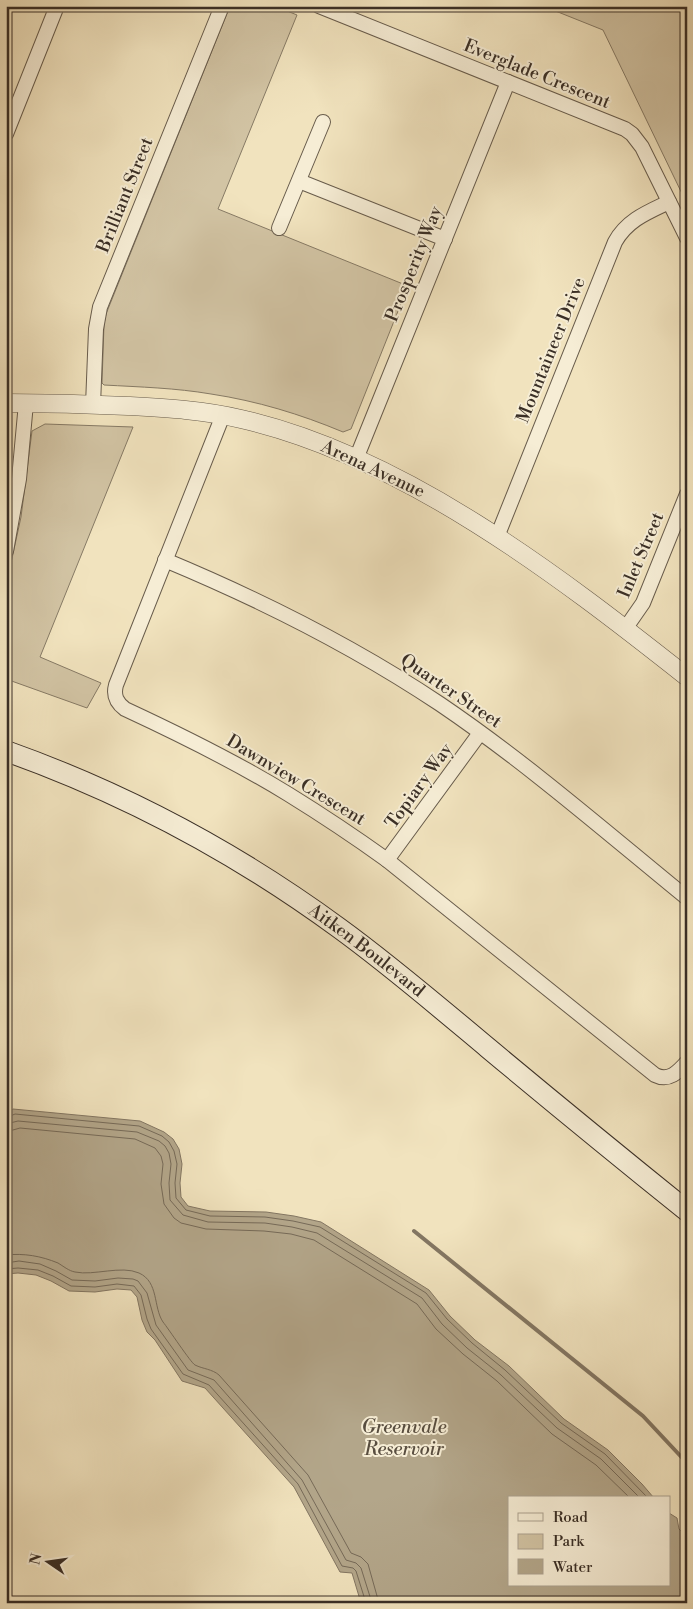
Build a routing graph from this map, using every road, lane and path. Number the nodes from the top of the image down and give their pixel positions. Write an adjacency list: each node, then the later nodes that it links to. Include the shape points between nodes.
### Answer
1 (58, 6): 6 (street)
2 (222, 6): 14 (street, Brilliant Street, via 100,307)
3 (319, 6): 4 (street, Everglade Crescent)
4 (508, 82): 8 (street, Everglade Crescent, via 632,134 642,147); 11 (street, Prosperity Way)
5 (323, 122): 7 (street)
6 (6, 134)
7 (299, 180): 9 (street); 11 (street)
8 (669, 202): 10 (street, Everglade Crescent); 18 (street, Mountaineer Drive, via 632,221 615,242)
9 (279, 228)
10 (687, 238)
11 (445, 240): 16 (street, Prosperity Way)
12 (6, 403): 13 (street, Arena Avenue)
13 (26, 403): 14 (street, Arena Avenue); 19 (street, via 19,479)
14 (93, 405): 15 (street, Arena Avenue, via 153,407)
15 (223, 415): 16 (street, Arena Avenue, via 292,433); 20 (street, Dawnview Crescent)
16 (356, 459): 18 (street, Arena Avenue, via 432,498)
17 (687, 494): 21 (street, Inlet Street, via 643,603)
18 (497, 537): 21 (street, Arena Avenue)
19 (6, 551)
20 (165, 560): 23 (street, Quarter Street, via 244,594 328,636 412,686); 25 (street, Dawnview Crescent, via 116,685 114,694 118,704 289,794)
21 (625, 629): 22 (street, Arena Avenue)
22 (687, 678)
23 (480, 733): 25 (street, Topiary Way); 26 (street, Quarter Street)
24 (6, 750): 28 (main road, Aitken Boulevard, via 136,806 291,895 419,991)
25 (387, 860): 27 (street, Dawnview Crescent, via 655,1075 668,1078)
26 (687, 898)
27 (687, 1062)
28 (687, 1211)

